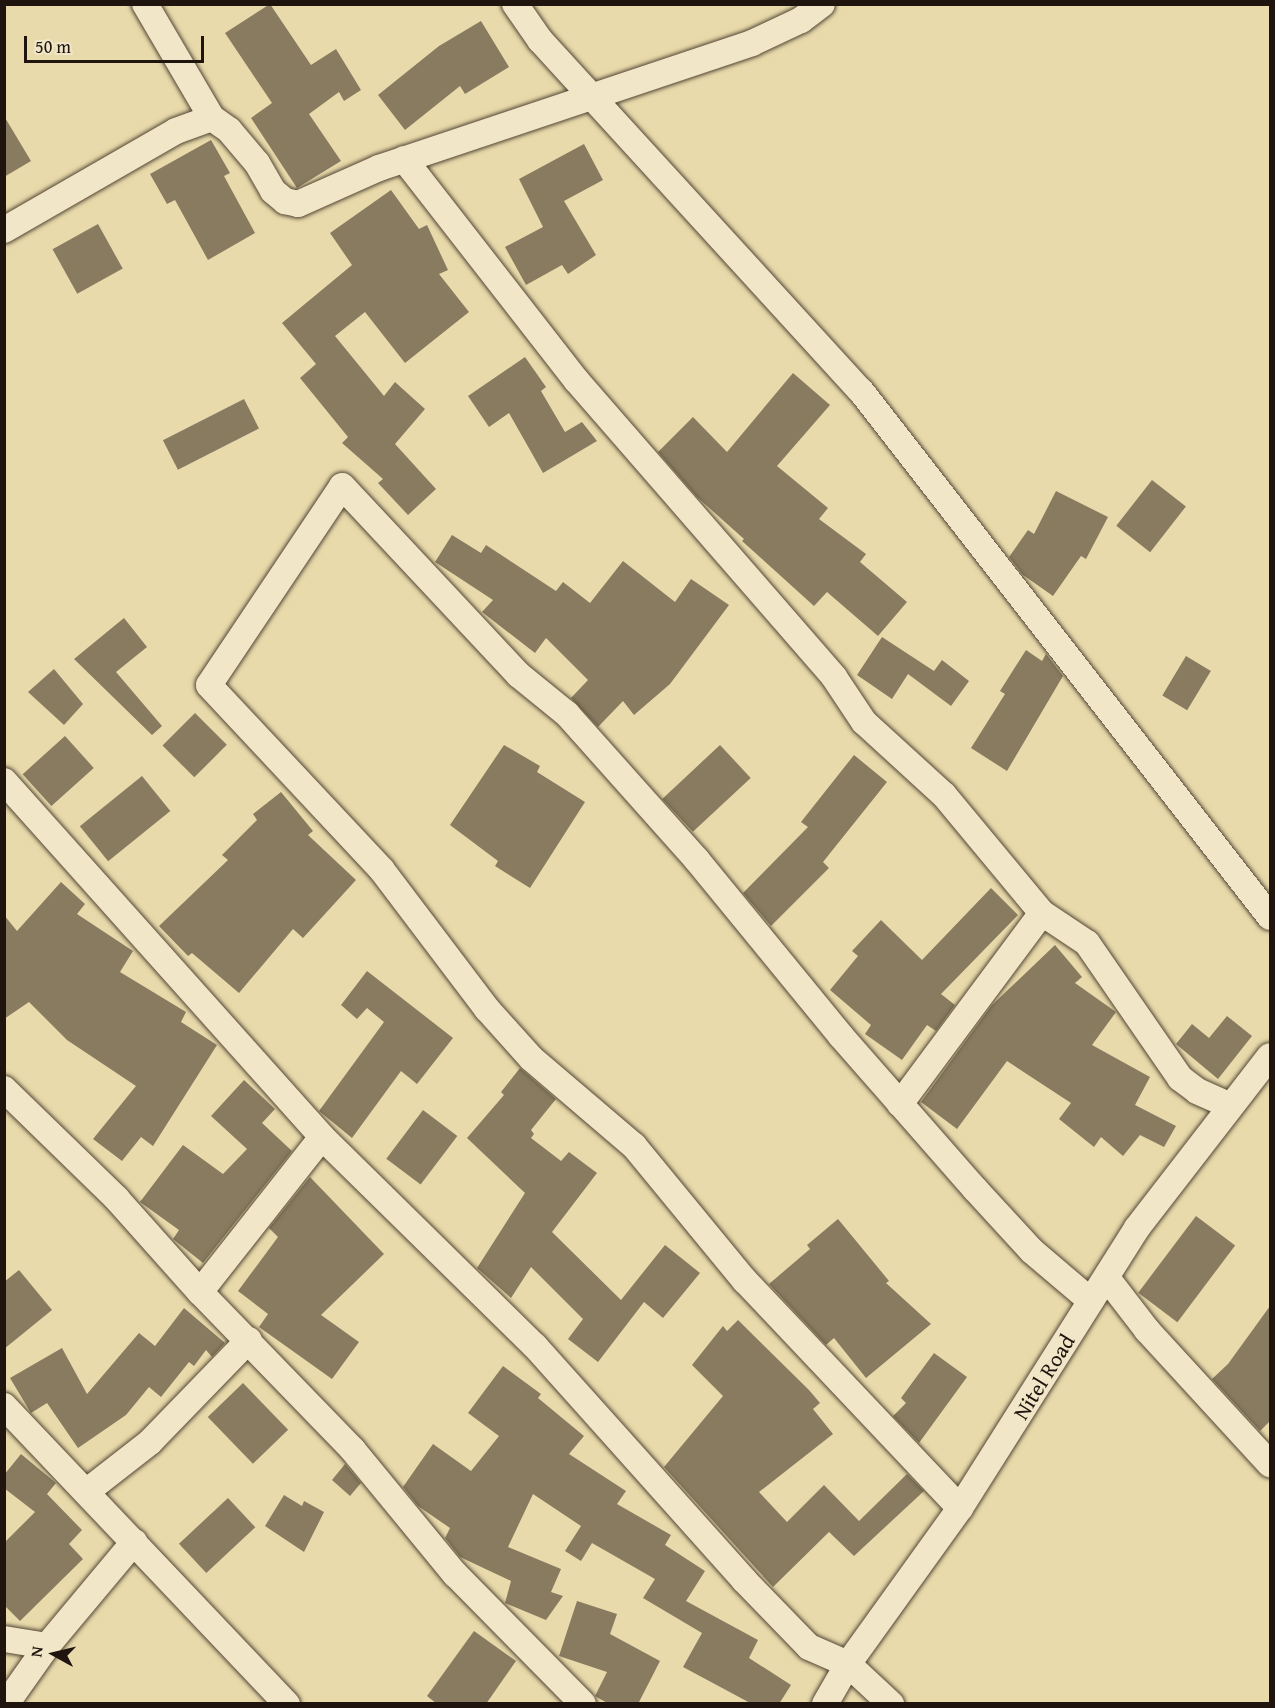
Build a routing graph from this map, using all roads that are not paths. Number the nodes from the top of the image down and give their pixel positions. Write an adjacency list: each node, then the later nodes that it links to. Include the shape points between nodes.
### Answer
1 (145, 4): 5 (street)
2 (515, 4): 4 (street, via 540,40)
3 (822, 4): 4 (street, via 801,20 752,43)
4 (594, 95): 6 (street); 10 (street, via 861,391)
5 (212, 118): 6 (street, via 229,130 257,163 273,191 285,201 298,204); 7 (street, via 176,131)
6 (404, 159): 9 (street, via 577,381 834,677 864,722 944,795)
7 (4, 231)
8 (4, 781): 15 (street)
9 (1042, 913): 13 (street); 14 (street, via 1087,943 1180,1078)
10 (1270, 917)
11 (1270, 1056): 14 (street, Nitel Road)
12 (4, 1089): 17 (street, via 117,1199)
13 (900, 1104): 18 (street, via 1032,1251); 23 (street, via 697,860 567,714 519,675 342,486 209,686 382,870 487,1009 524,1050 634,1146 744,1281)
14 (1230, 1106): 16 (street, Nitel Road, via 1137,1228)
15 (322, 1137): 17 (street); 27 (street, via 536,1346 744,1580 810,1647)
16 (1107, 1278): 18 (street, Nitel Road); 21 (street, via 1148,1330)
17 (200, 1292): 19 (street)
18 (1091, 1301): 23 (street, Nitel Road)
19 (249, 1340): 22 (street, via 150,1442); 30 (street, via 353,1450 454,1574)
20 (4, 1406): 22 (street)
21 (1270, 1464)
22 (86, 1492): 24 (street)
23 (960, 1509): 27 (street, Nitel Road)
24 (134, 1542): 26 (street); 29 (street)
25 (4, 1639): 26 (street)
26 (47, 1646): 28 (street)
27 (848, 1664): 31 (street, Nitel Road); 32 (street)
28 (6, 1704)
29 (287, 1704)
30 (583, 1704)
31 (825, 1704)
32 (891, 1704)

